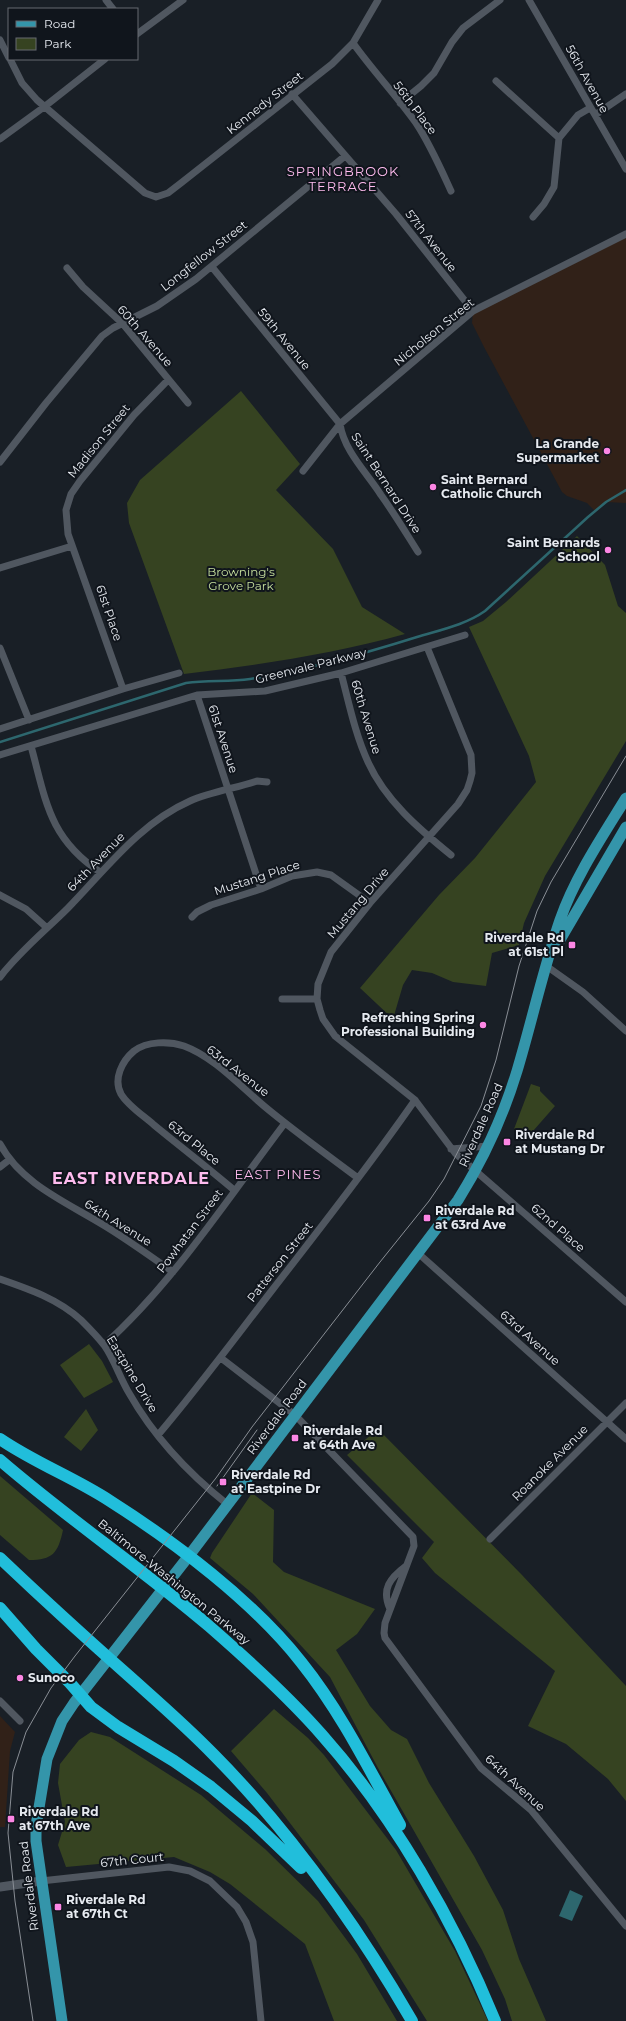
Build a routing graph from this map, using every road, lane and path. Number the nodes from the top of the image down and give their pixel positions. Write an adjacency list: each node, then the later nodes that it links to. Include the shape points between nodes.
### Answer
1 (106, 0): 6 (street)
2 (182, 0): 7 (street)
3 (378, 0): 9 (street, Kennedy Street)
4 (500, 0): 16 (street, via 463,28 434,73)
5 (530, 0): 18 (street, 56th Avenue)
6 (112, 8)
7 (138, 33)
8 (0, 40): 10 (street)
9 (353, 43): 14 (street, Kennedy Street, via 332,64); 16 (street, 56th Place)
10 (8, 56)
11 (10, 60): 17 (street, via 29,92)
12 (104, 60): 17 (street)
13 (496, 81): 20 (street)
14 (292, 94): 17 (street, Kennedy Street, via 168,193 156,198 145,193); 22 (street, 57th Avenue)
15 (626, 94): 19 (street)
16 (400, 103): 24 (street, 56th Place, via 430,145)
17 (44, 107): 21 (street)
18 (590, 108): 19 (street, 56th Avenue); 20 (street, via 578,115)
19 (595, 115): 23 (street, 56th Avenue)
20 (559, 138): 25 (street, via 554,187)
21 (0, 139)
22 (345, 156): 27 (street, Longfellow Street); 29 (street, 57th Avenue, via 396,214)
23 (626, 169)
24 (451, 191)
25 (533, 217)
26 (626, 234): 29 (street, Nicholson Street)
27 (212, 267): 30 (street, Longfellow Street, via 174,295); 33 (street, 59th Avenue)
28 (67, 268): 30 (street, 60th Avenue, via 83,287)
29 (473, 312): 33 (street, Nicholson Street)
30 (123, 324): 31 (street, 60th Avenue); 34 (street, Longfellow Street, via 102,336 89,350)
31 (168, 380): 32 (street, 60th Avenue); 36 (street, Madison Street, via 134,415 71,494 66,510)
32 (188, 403)
33 (340, 424): 35 (street, Nicholson Street); 37 (street, Saint Bernard Drive, via 349,449)
34 (0, 462)
35 (303, 471)
36 (72, 546): 38 (street); 44 (street, 61st Place)
37 (418, 552)
38 (0, 568)
39 (465, 635): 40 (street, Greenvale Parkway)
40 (428, 647): 43 (street, Greenvale Parkway); 54 (street, Mustang Drive, via 468,744 472,764 467,790 458,804)
41 (0, 648): 46 (street)
42 (179, 673): 44 (street)
43 (341, 673): 45 (street, Greenvale Parkway, via 265,691); 54 (street, 60th Avenue, via 358,738 368,763 398,806)
44 (123, 689): 46 (street)
45 (197, 695): 48 (street, Greenvale Parkway); 51 (street, 61st Avenue)
46 (29, 720): 47 (street)
47 (0, 729)
48 (31, 746): 49 (street, Greenvale Parkway); 56 (street, via 51,813 61,835 85,862)
49 (0, 755)
50 (267, 782): 51 (street, 61st Avenue, via 257,781)
51 (228, 790): 56 (street, 64th Avenue, via 191,801 172,812 138,835); 57 (street, 61st Avenue)
52 (626, 798): 62 (main road, Riverdale Road, via 576,884)
53 (626, 827): 62 (main road, Riverdale Road)
54 (428, 836): 55 (street, 60th Avenue); 59 (street, Mustang Drive)
55 (451, 855)
56 (100, 872): 61 (street, 64th Avenue)
57 (261, 889): 59 (street, Mustang Place, via 292,876 324,872 339,879); 60 (street, Mustang Place, via 210,905)
58 (0, 895): 61 (street, via 26,909)
59 (370, 903): 65 (street, Mustang Drive, via 326,962 318,984)
60 (192, 917)
61 (46, 927): 63 (street, 64th Avenue)
62 (545, 965): 66 (street, via 583,992); 71 (main road, Riverdale Road, via 516,1073)
63 (0, 977)
64 (282, 999): 65 (street)
65 (317, 999): 67 (street, Mustang Drive, via 323,1019 335,1036)
66 (626, 1031)
67 (415, 1100): 72 (street, Mustang Drive); 76 (street, Patterson Street)
68 (140, 1112): 69 (street, 63rd Avenue, via 124,1098 120,1090 118,1075 122,1066 128,1057 143,1046 174,1044 203,1056); 77 (street, 63rd Place)
69 (285, 1123): 76 (street, 63rd Avenue); 77 (street, Powhatan Street)
70 (0, 1144): 73 (street, 64th Avenue)
71 (488, 1146): 72 (street); 75 (main road, Riverdale Road)
72 (451, 1149): 75 (street, Mustang Drive)
73 (9, 1160): 74 (street); 79 (street, 64th Avenue, via 49,1193 117,1234)
74 (0, 1167)
75 (476, 1171): 78 (main road, Riverdale Road); 81 (street, 62nd Place)
76 (358, 1178): 83 (street, Patterson Street)
77 (234, 1190): 79 (street, Powhatan Street)
78 (419, 1254): 85 (main road, Riverdale Road); 86 (street, 63rd Avenue)
79 (172, 1272): 82 (street, Powhatan Street)
80 (0, 1279): 82 (street, Eastpine Drive, via 37,1292 58,1304 79,1319)
81 (626, 1302)
82 (104, 1345): 87 (street, Eastpine Drive, via 128,1393)
83 (221, 1358): 85 (street); 87 (street, Patterson Street)
84 (626, 1403): 86 (street, Roanoke Avenue)
85 (295, 1415): 91 (main road, Riverdale Road); 95 (street, 64th Avenue, via 413,1537 414,1546)
86 (607, 1421): 89 (street, 63rd Avenue); 92 (street, Roanoke Avenue)
87 (158, 1435): 91 (street, Eastpine Drive, via 183,1466)
88 (0, 1438): 93 (highway, via 37,1462 109,1500)
89 (626, 1439)
90 (0, 1460): 103 (highway, Baltimore-Washington Parkway, via 185,1606 301,1712 323,1736 392,1826)
91 (227, 1504): 93 (main road, Riverdale Road)
92 (490, 1540)
93 (188, 1557): 98 (main road, Riverdale Road); 103 (highway, via 260,1616 301,1661 320,1687 405,1835)
94 (0, 1558): 104 (highway, via 195,1736 284,1833)
95 (407, 1566): 97 (street, 64th Avenue); 97 (street, 64th Avenue, via 398,1572 388,1586 385,1598)
96 (0, 1608): 98 (highway)
97 (390, 1609): 105 (street, 64th Avenue, via 385,1623 385,1638 436,1709 481,1768 531,1810)
98 (79, 1695): 101 (main road, Riverdale Road, via 62,1720 52,1744 44,1775 36,1826); 104 (highway, via 104,1717 174,1761 231,1802 296,1861)
99 (0, 1701): 100 (street)
100 (20, 1721)
101 (41, 1880): 102 (street); 106 (main road, Riverdale Road); 107 (street, 67th Court, via 169,1867 190,1871 210,1881 237,1907 250,1931)
102 (0, 1887)
103 (437, 1901): 109 (highway, Baltimore-Washington Parkway)
104 (351, 1924): 108 (highway)
105 (626, 1926)
106 (62, 2021)
107 (261, 2021)
108 (412, 2021)
109 (495, 2021)

